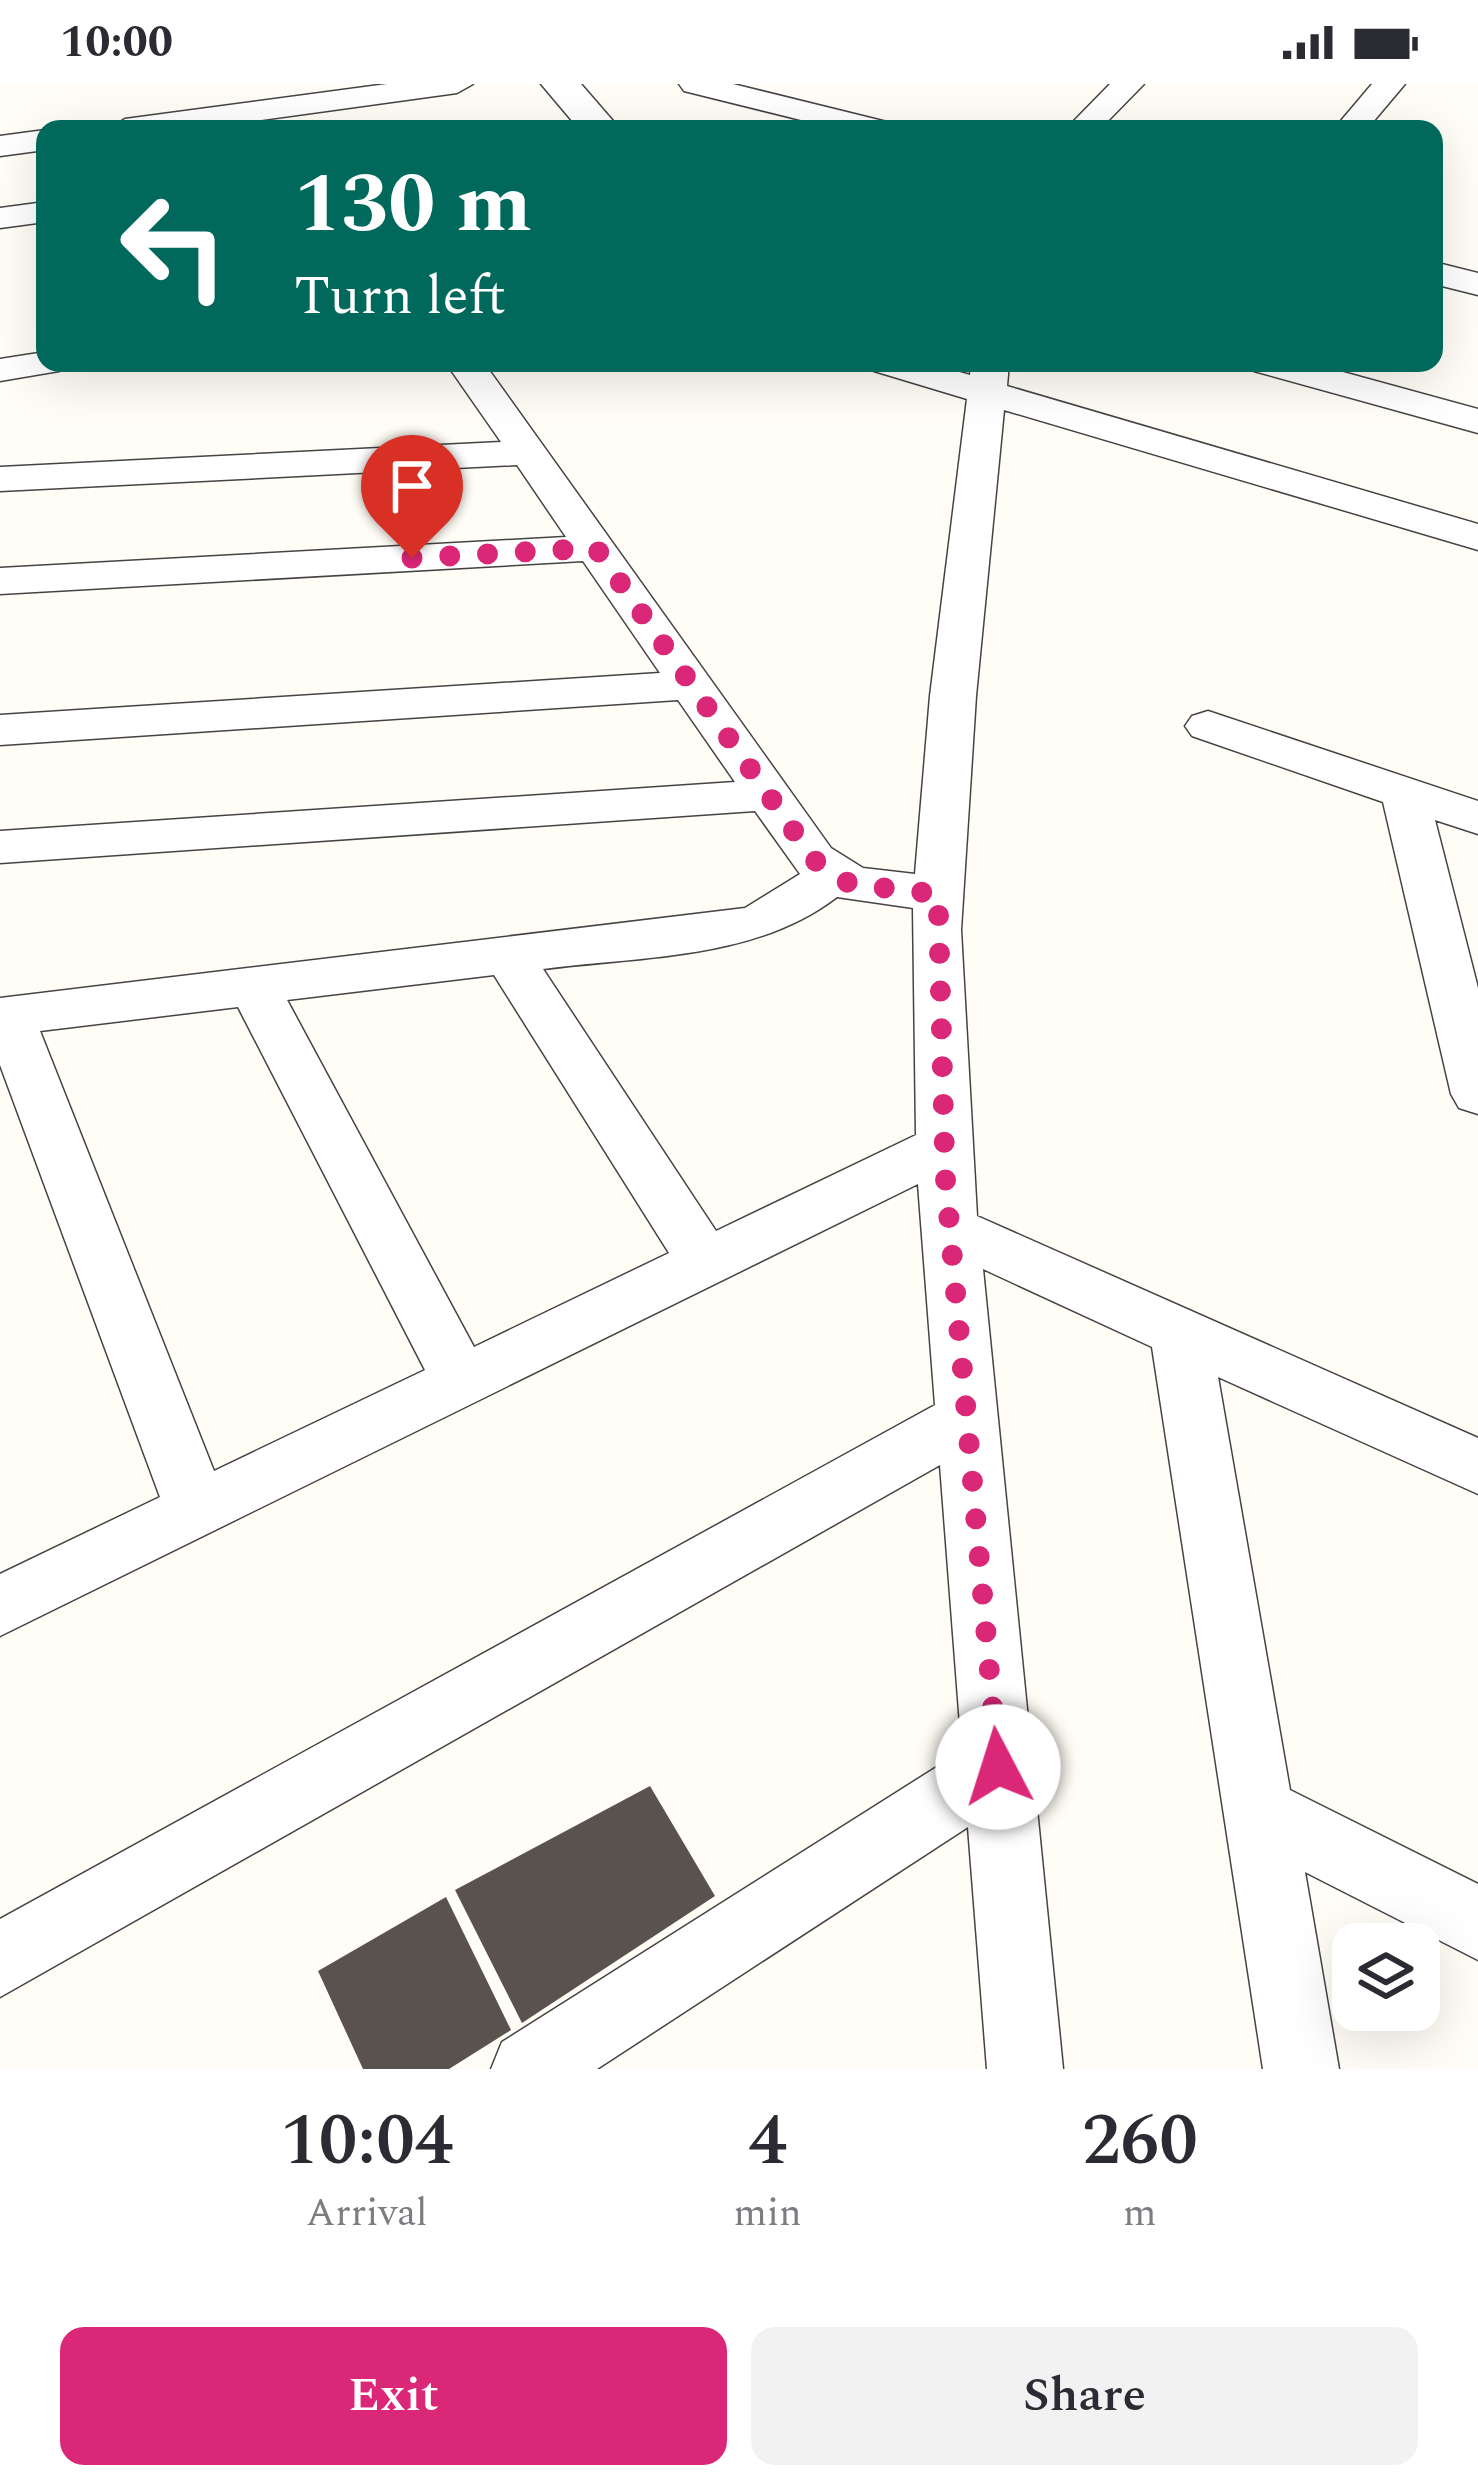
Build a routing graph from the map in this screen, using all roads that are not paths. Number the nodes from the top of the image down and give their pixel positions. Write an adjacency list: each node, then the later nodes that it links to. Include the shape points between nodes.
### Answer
1 (457, 84): 8 (street)
2 (560, 84): 9 (street)
3 (695, 84): 7 (street)
4 (850, 84): 7 (street)
5 (1128, 84): 11 (street)
6 (1389, 84): 12 (street)
7 (814, 113): 10 (street)
8 (191, 120)
9 (592, 120)
10 (841, 120)
11 (1091, 120)
12 (1358, 120)
13 (36, 141): 14 (street)
14 (0, 146)
15 (36, 213): 16 (street)
16 (0, 218)
17 (1443, 275): 18 (street)
18 (1478, 284)
19 (36, 365): 20 (street)
20 (0, 370)
21 (472, 372): 26 (street)
22 (948, 372): 24 (street)
23 (1300, 372): 25 (street)
24 (988, 378): 29 (street); 40 (street)
25 (1478, 421)
26 (521, 442): 27 (street); 28 (street); 30 (street)
27 (0, 456)
28 (0, 479)
29 (1478, 537)
30 (596, 548): 31 (street); 32 (street)
31 (0, 581)
32 (692, 685): 34 (street); 36 (street)
33 (1208, 726): 35 (street)
34 (0, 730)
35 (1404, 792): 37 (street); 44 (street)
36 (768, 795): 38 (street); 39 (street)
37 (1478, 818)
38 (0, 847)
39 (831, 876): 40 (street); 41 (street, via 752,925)
40 (938, 894): 45 (street)
41 (510, 958): 42 (street); 47 (street)
42 (254, 988): 43 (street); 49 (street)
43 (4, 1017): 52 (street)
44 (1478, 1094)
45 (944, 1146): 46 (street); 47 (street)
46 (950, 1228): 48 (street); 50 (street)
47 (706, 1262): 49 (street)
48 (1180, 1332): 51 (street); 55 (street)
49 (461, 1381): 52 (street)
50 (967, 1418): 54 (street); 57 (street)
51 (1478, 1467)
52 (197, 1510): 53 (street)
53 (0, 1606)
54 (998, 1767): 58 (street); 59 (street)
55 (1255, 1809): 56 (street); 60 (street)
56 (1478, 1923)
57 (0, 1960)
58 (529, 2069)
59 (1025, 2069)
60 (1301, 2069)

